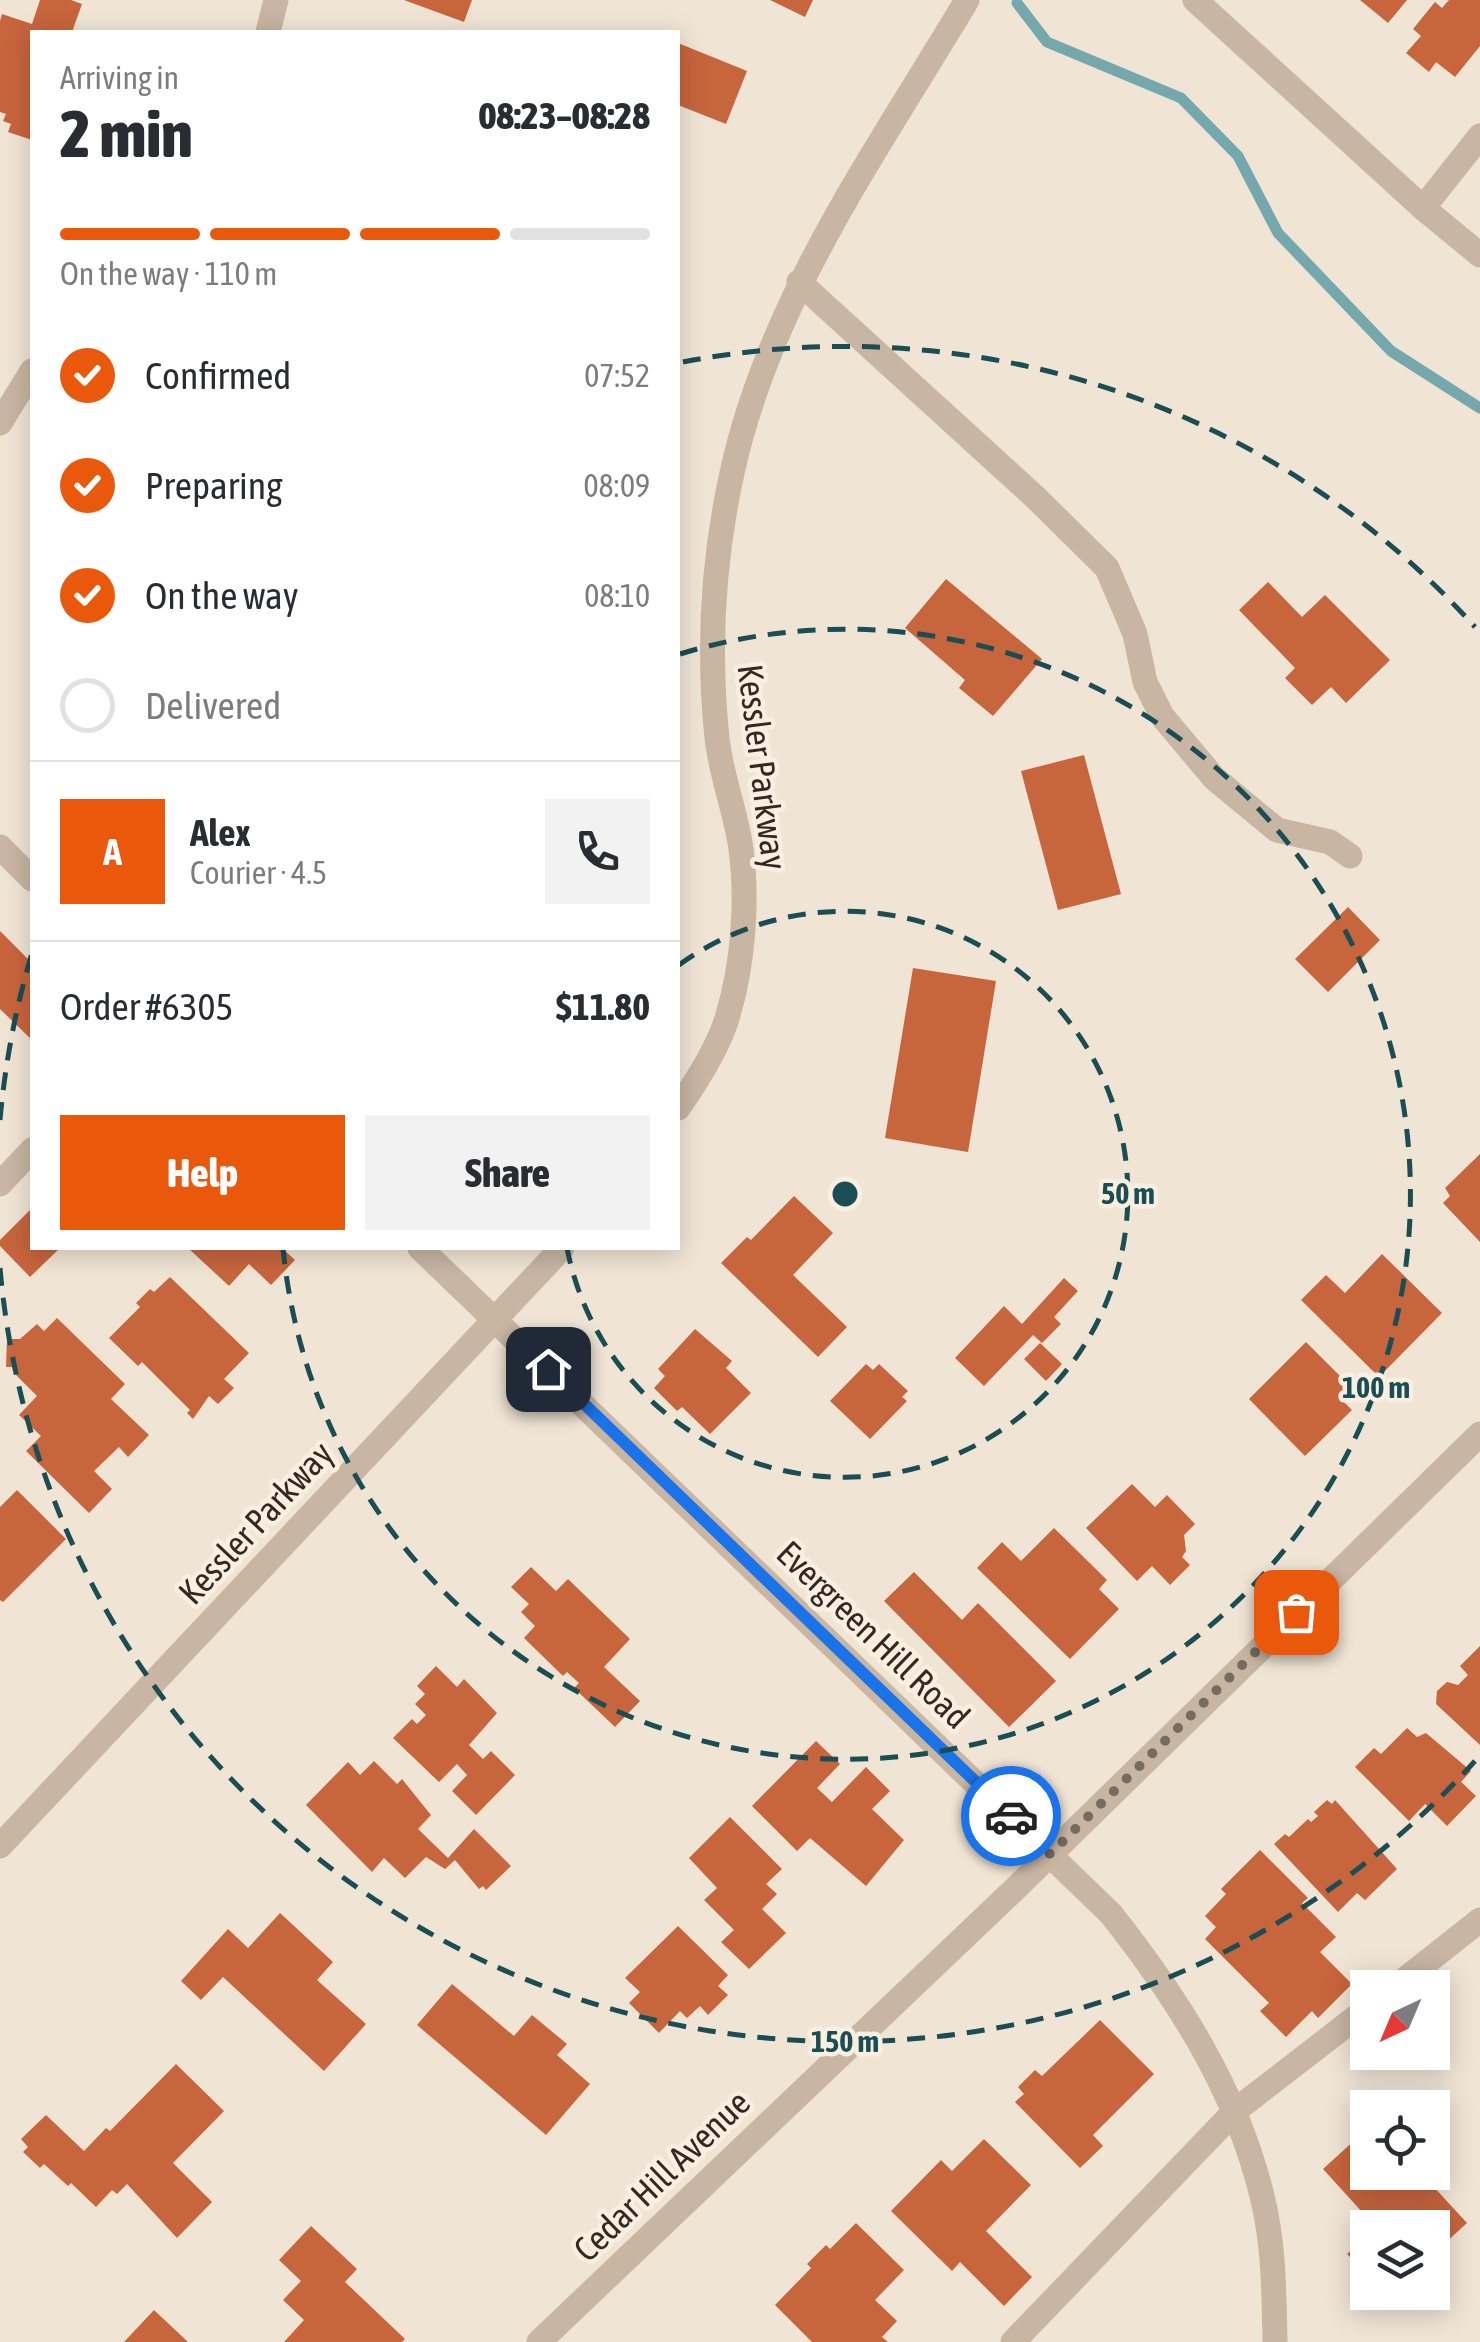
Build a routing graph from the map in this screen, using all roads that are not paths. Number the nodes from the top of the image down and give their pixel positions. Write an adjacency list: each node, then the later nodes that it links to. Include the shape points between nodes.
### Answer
1 (276, 0): 4 (street)
2 (967, 0): 8 (street, Kessler Parkway)
3 (1196, 0): 6 (street)
4 (268, 30)
5 (1480, 136): 6 (street)
6 (1423, 208): 7 (street)
7 (1480, 255)
8 (799, 282): 12 (street, via 1107,568 1162,716 1214,778 1277,830 1330,842); 14 (street, Kessler Parkway, via 758,380 732,474 719,558 712,658 717,742 742,850 742,932 728,1017)
9 (30, 373): 10 (street)
10 (0, 423)
11 (0, 848): 13 (street)
12 (1350, 856)
13 (30, 877)
14 (680, 1105)
15 (30, 1152): 16 (street)
16 (0, 1184)
17 (422, 1250): 19 (street, Evergreen Hill Road)
18 (560, 1250): 19 (street, Kessler Parkway)
19 (495, 1320): 21 (street, Kessler Parkway); 22 (street, Evergreen Hill Road)
20 (1480, 1434): 22 (street, Cedar Hill Avenue)
21 (0, 1846)
22 (1050, 1854): 26 (street, Evergreen Hill Road, via 1159,1974); 27 (street, Cedar Hill Avenue)
23 (1480, 1920): 24 (street)
24 (1417, 1970)
25 (1350, 2022): 26 (street)
26 (1236, 2110): 28 (street); 29 (street, Evergreen Hill Road, via 1263,2199)
27 (539, 2342)
28 (1013, 2342)
29 (1275, 2342)

